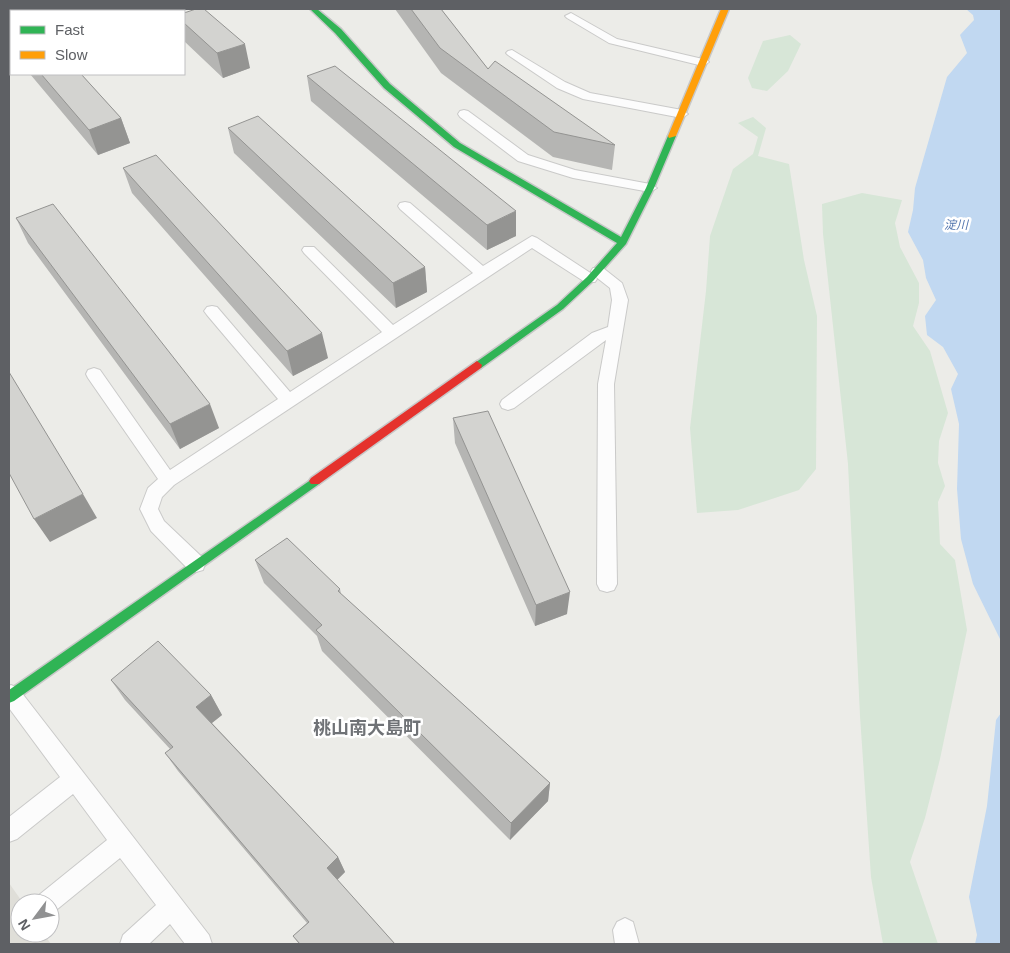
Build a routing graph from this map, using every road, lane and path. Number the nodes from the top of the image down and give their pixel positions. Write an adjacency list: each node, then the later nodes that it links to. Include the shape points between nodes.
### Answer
1 (313, 9): 10 (street, via 338,31 387,86 457,145)
2 (725, 9): 5 (street)
3 (571, 16): 5 (lane, via 613,41)
4 (512, 52): 7 (lane, via 561,85 586,96)
5 (703, 62): 7 (street)
6 (464, 114): 8 (lane, via 523,158 573,174)
7 (682, 114): 8 (street)
8 (650, 188): 10 (street)
9 (405, 206): 12 (lane)
10 (623, 242): 13 (street)
11 (309, 250): 16 (lane)
12 (483, 274): 13 (lane, via 532,241); 16 (lane)
13 (594, 275): 15 (lane, via 617,286 620,300); 21 (street, via 560,307)
14 (212, 311): 18 (lane)
15 (615, 330): 19 (lane, via 597,337); 22 (lane, via 606,384)
16 (392, 333): 18 (lane)
17 (94, 374): 20 (lane)
18 (288, 401): 20 (lane)
19 (508, 404)
20 (168, 480): 21 (lane, via 154,493 149,509 157,526)
21 (196, 564): 23 (street)
22 (607, 584)
23 (10, 696): 24 (lane)
24 (75, 780): 25 (lane); 26 (lane)
25 (9, 831)
26 (123, 841): 27 (lane); 28 (lane)
27 (59, 893)
28 (171, 907): 29 (lane); 30 (lane)
29 (132, 944)
30 (200, 944)

